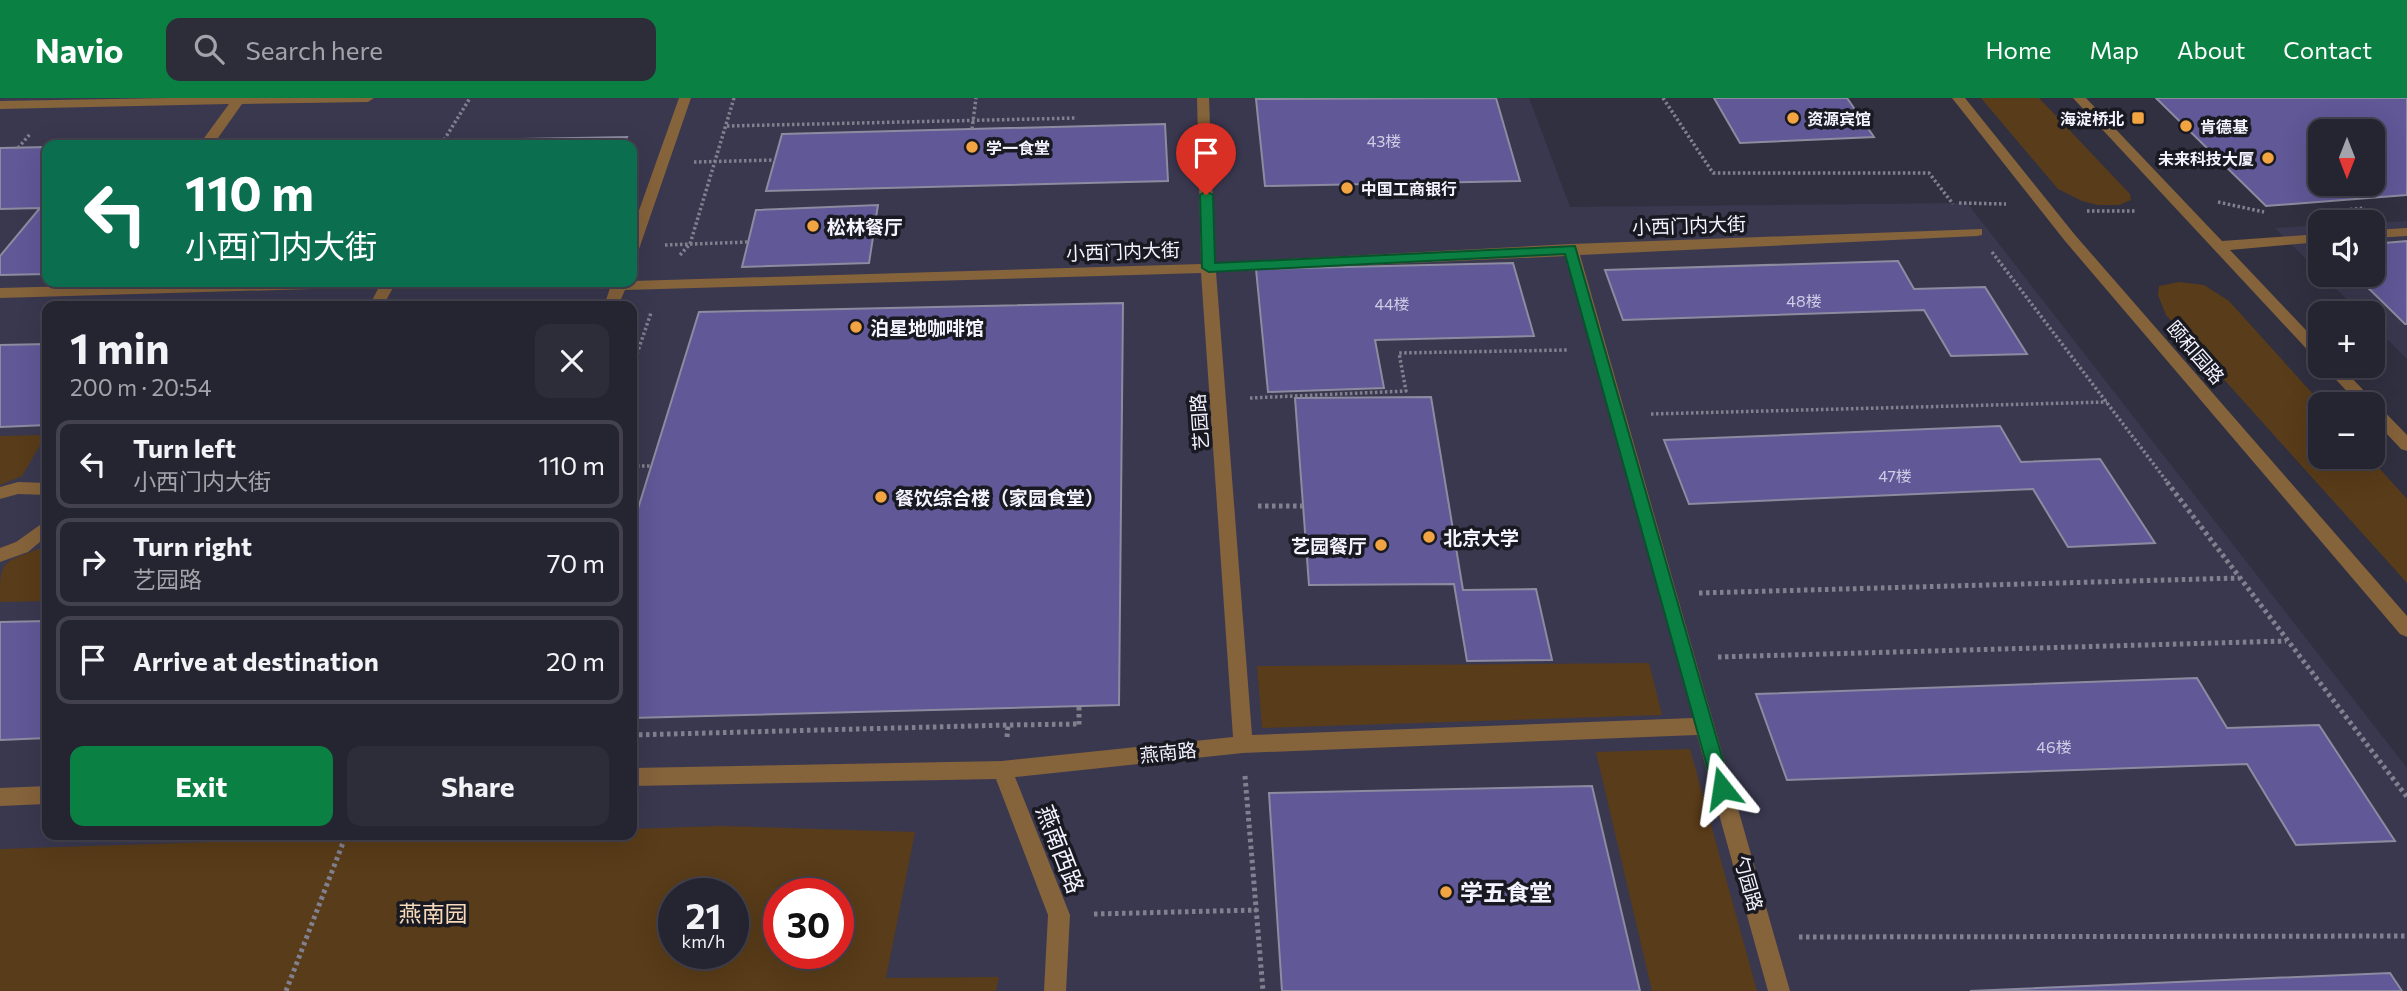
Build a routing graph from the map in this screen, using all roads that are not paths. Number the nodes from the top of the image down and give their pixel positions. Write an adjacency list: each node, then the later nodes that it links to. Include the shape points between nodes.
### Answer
1 (368, 98): 6 (street)
2 (685, 98): 12 (street)
3 (1203, 98): 16 (street, 艺园路)
4 (1958, 98): 29 (street, 颐和园路, via 2070,238)
5 (2079, 98): 14 (street)
6 (239, 99): 7 (street); 8 (street)
7 (0, 105)
8 (210, 140)
9 (1977, 232): 15 (street, 小西门内大街)
10 (2407, 232): 11 (street)
11 (2385, 233)
12 (637, 234)
13 (2308, 239): 14 (street)
14 (2217, 246): 20 (street)
15 (1571, 249): 16 (street, 小西门内大街); 30 (street, 勺园路)
16 (1209, 268): 17 (street, 小西门内大街); 31 (street, 艺园路)
17 (637, 282)
18 (91, 287): 19 (street)
19 (0, 293)
20 (2308, 341)
21 (2343, 378): 22 (street)
22 (2356, 392)
23 (2385, 422): 24 (street)
24 (2407, 445)
25 (42, 489): 26 (street)
26 (0, 493)
27 (42, 531): 28 (street, via 22,547)
28 (0, 555)
29 (2407, 629)
30 (1705, 726): 31 (street, 燕南路); 37 (street, 勺园路)
31 (1242, 744): 32 (street, 燕南路)
32 (1002, 769): 33 (street, 燕南路); 36 (street, 燕南西路, via 1059,915)
33 (637, 778)
34 (42, 795): 35 (street)
35 (0, 797)
36 (1055, 991)
37 (1779, 991)

